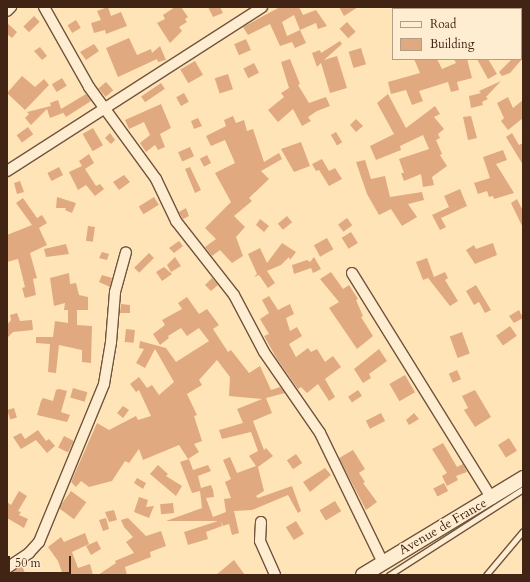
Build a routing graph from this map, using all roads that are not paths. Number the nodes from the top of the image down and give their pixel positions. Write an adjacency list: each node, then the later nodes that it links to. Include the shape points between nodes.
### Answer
1 (11, 7): 4 (street)
2 (44, 7): 5 (street, via 70,57)
3 (262, 7): 5 (street)
4 (7, 11)
5 (104, 108): 6 (street); 15 (street, via 156,179 176,220 234,295 264,352 320,433)
6 (7, 170)
7 (126, 252): 14 (street, via 115,292 104,384 39,542 29,553)
8 (352, 273): 11 (street)
9 (523, 478): 11 (street, Avenue de France)
10 (523, 489): 15 (lane)
11 (492, 499): 15 (street, Avenue de France)
12 (261, 522): 16 (street, via 260,541)
13 (523, 531): 18 (lane)
14 (7, 568)
15 (386, 569): 17 (street, Avenue de France)
16 (275, 575)
17 (363, 575)
18 (486, 575)

